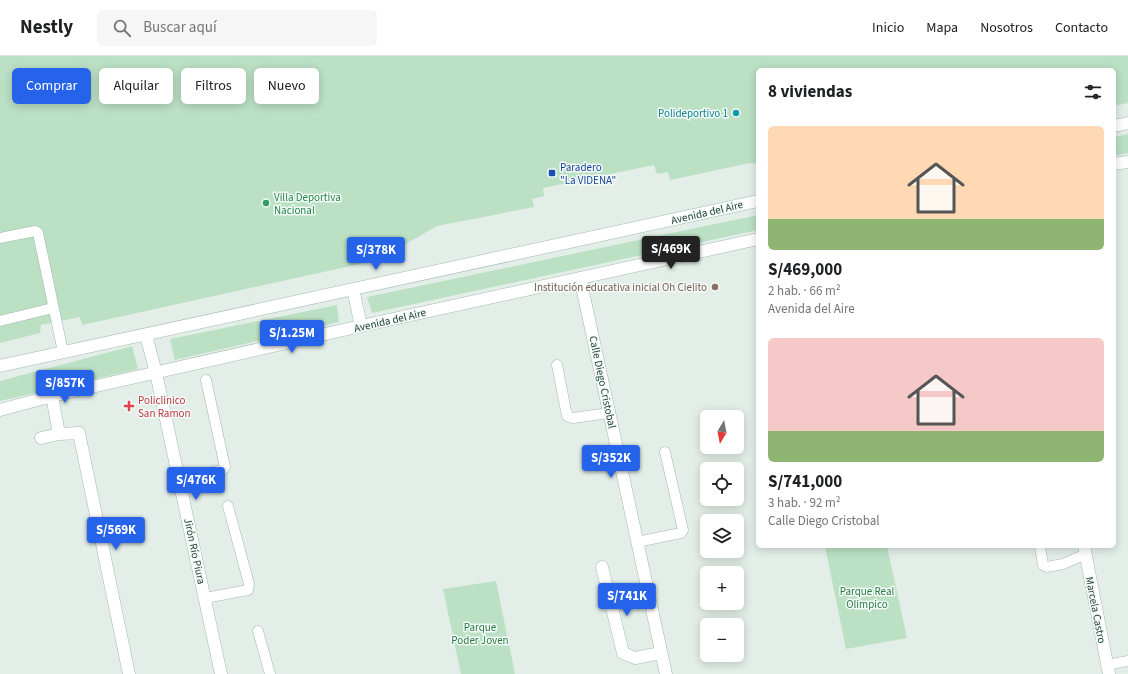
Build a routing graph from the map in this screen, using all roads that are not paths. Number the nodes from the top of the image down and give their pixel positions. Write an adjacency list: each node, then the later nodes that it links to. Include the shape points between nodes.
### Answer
1 (1128, 123): 2 (main road)
2 (1116, 126)
3 (1128, 162): 4 (main road)
4 (1116, 164)
5 (756, 201): 9 (main road, Avenida del Aire)
6 (0, 238): 10 (lane, via 35,231 38,233)
7 (756, 239): 8 (main road, Avenida del Aire)
8 (580, 278): 12 (main road, Avenida del Aire); 21 (main road, Calle Diego Cristobal)
9 (353, 289): 12 (main road); 13 (main road, Avenida del Aire)
10 (53, 308): 11 (lane); 14 (lane)
11 (0, 321)
12 (361, 326): 17 (main road, Avenida del Aire)
13 (146, 335): 14 (main road, Avenida del Aire); 17 (main road, Jirón Río Piura)
14 (64, 352): 16 (main road, Avenida del Aire)
15 (557, 365): 21 (lane, via 567,416 573,418)
16 (0, 366)
17 (156, 373): 19 (main road, Avenida del Aire); 25 (main road, Jirón Río Piura)
18 (206, 380): 25 (lane, via 225,467 223,470)
19 (52, 396): 20 (main road, Avenida del Aire); 22 (main road)
20 (0, 410)
21 (609, 412): 27 (main road, Calle Diego Cristobal)
22 (59, 434): 23 (main road); 36 (main road, via 79,433)
23 (41, 438)
24 (665, 452): 27 (lane, via 684,530 681,533)
25 (179, 479): 31 (main road, Jirón Río Piura)
26 (228, 506): 31 (lane, via 249,584 248,590)
27 (637, 542): 33 (main road, Calle Diego Cristobal)
28 (1040, 548): 29 (lane, via 1043,565 1047,567 1063,564)
29 (1085, 550): 35 (main road, Marcela Castro)
30 (602, 567): 33 (main road, via 623,653 635,658)
31 (205, 598): 37 (main road, Jirón Río Piura)
32 (258, 631): 38 (lane)
33 (661, 653): 39 (main road, Calle Diego Cristobal)
34 (1128, 661): 35 (lane)
35 (1108, 670)
36 (130, 674)
37 (221, 674)
38 (270, 674)
39 (666, 674)

